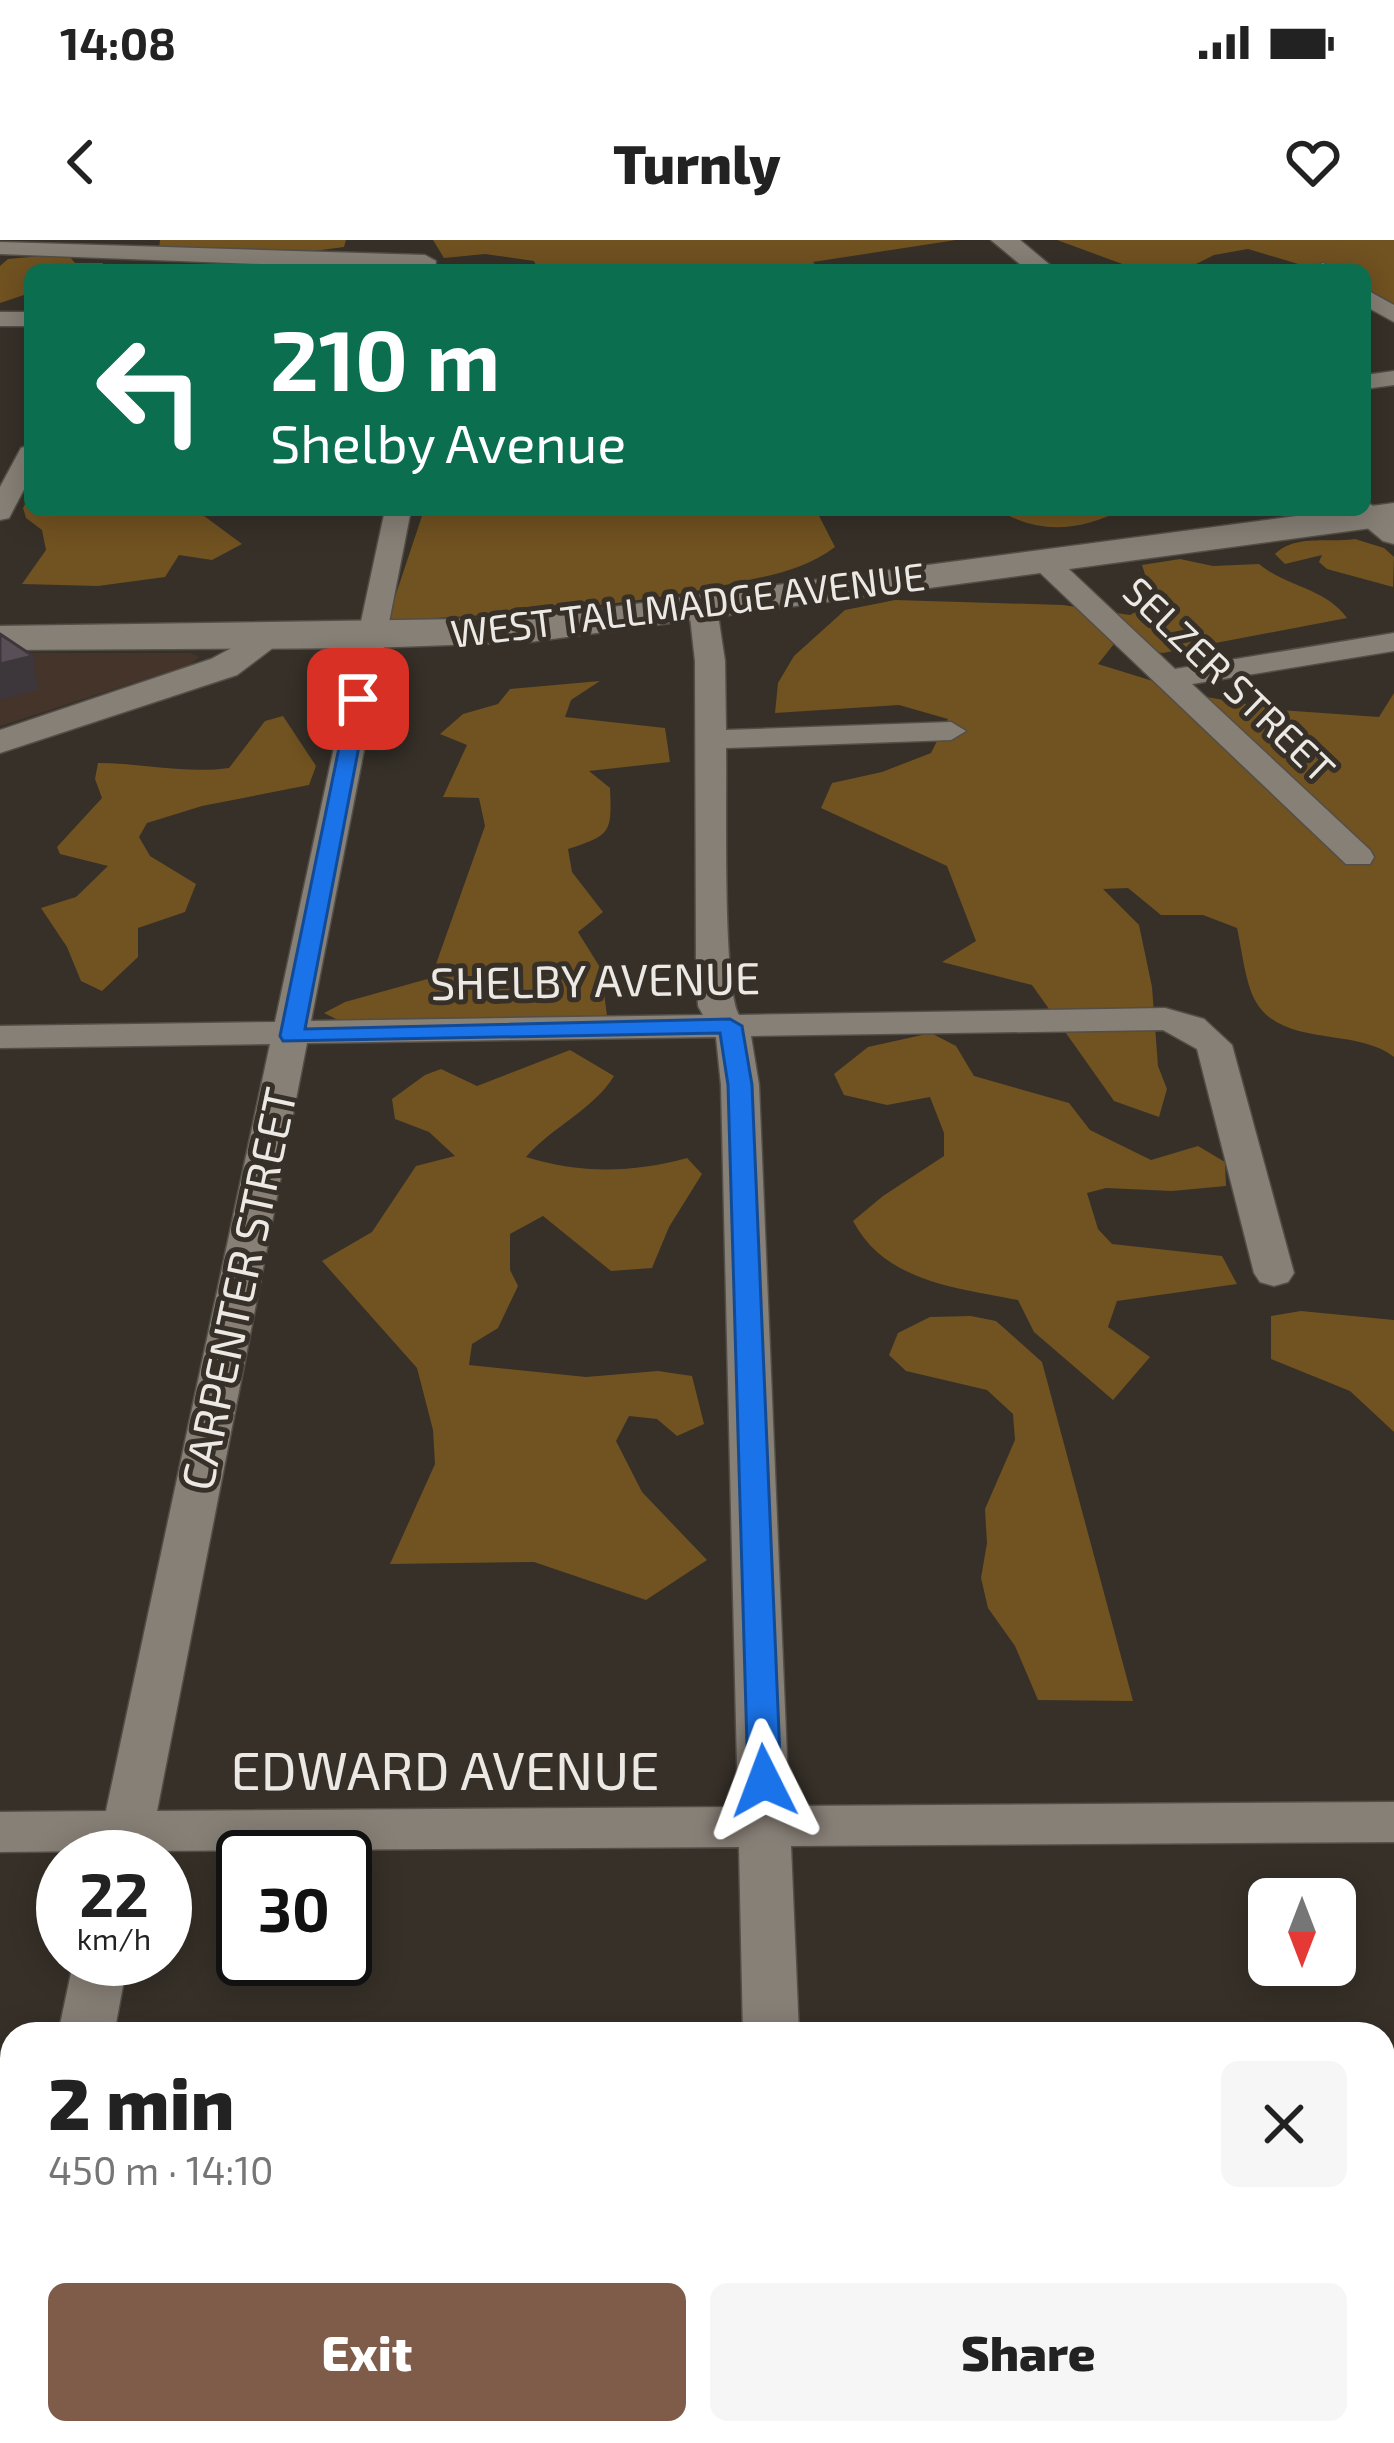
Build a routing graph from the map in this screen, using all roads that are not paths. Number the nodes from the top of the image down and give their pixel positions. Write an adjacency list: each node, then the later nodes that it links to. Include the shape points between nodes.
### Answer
1 (1004, 240): 5 (street)
2 (0, 248): 3 (street)
3 (129, 253): 4 (street)
4 (379, 264)
5 (1035, 264)
6 (21, 463): 7 (street)
7 (0, 512)
8 (397, 516): 12 (street, CARPENTER STREET)
9 (1380, 519): 10 (main road, WEST TALLMADGE AVENUE)
10 (1045, 562): 11 (main road, WEST TALLMADGE AVENUE); 16 (street, SELZER STREET)
11 (703, 608): 12 (main road, WEST TALLMADGE AVENUE, via 530,630); 18 (street)
12 (370, 637): 14 (main road, WEST TALLMADGE AVENUE); 22 (street, CARPENTER STREET)
13 (0, 638): 14 (main road, WEST TALLMADGE AVENUE)
14 (268, 638): 19 (street, via 224,668)
15 (1394, 642): 16 (street)
16 (1168, 679): 20 (street, SELZER STREET)
17 (951, 731): 18 (street)
18 (708, 740): 21 (street, via 716,1006)
19 (0, 742)
20 (1358, 857)
21 (730, 1026): 22 (street, SHELBY AVENUE); 24 (street, SHELBY AVENUE, via 1140,1017 1191,1027 1219,1060); 26 (street, via 740,1085)
22 (292, 1036): 23 (street, SHELBY AVENUE); 27 (street, CARPENTER STREET)
23 (0, 1037)
24 (1274, 1273)
25 (1394, 1822): 26 (street, EDWARD AVENUE)
26 (767, 1828): 30 (street, EDWARD AVENUE); 33 (street)
27 (127, 1830)
28 (0, 1832): 29 (street, EDWARD AVENUE)
29 (36, 1836)
30 (192, 1843)
31 (96, 1986): 32 (street)
32 (88, 2022)
33 (771, 2022)

